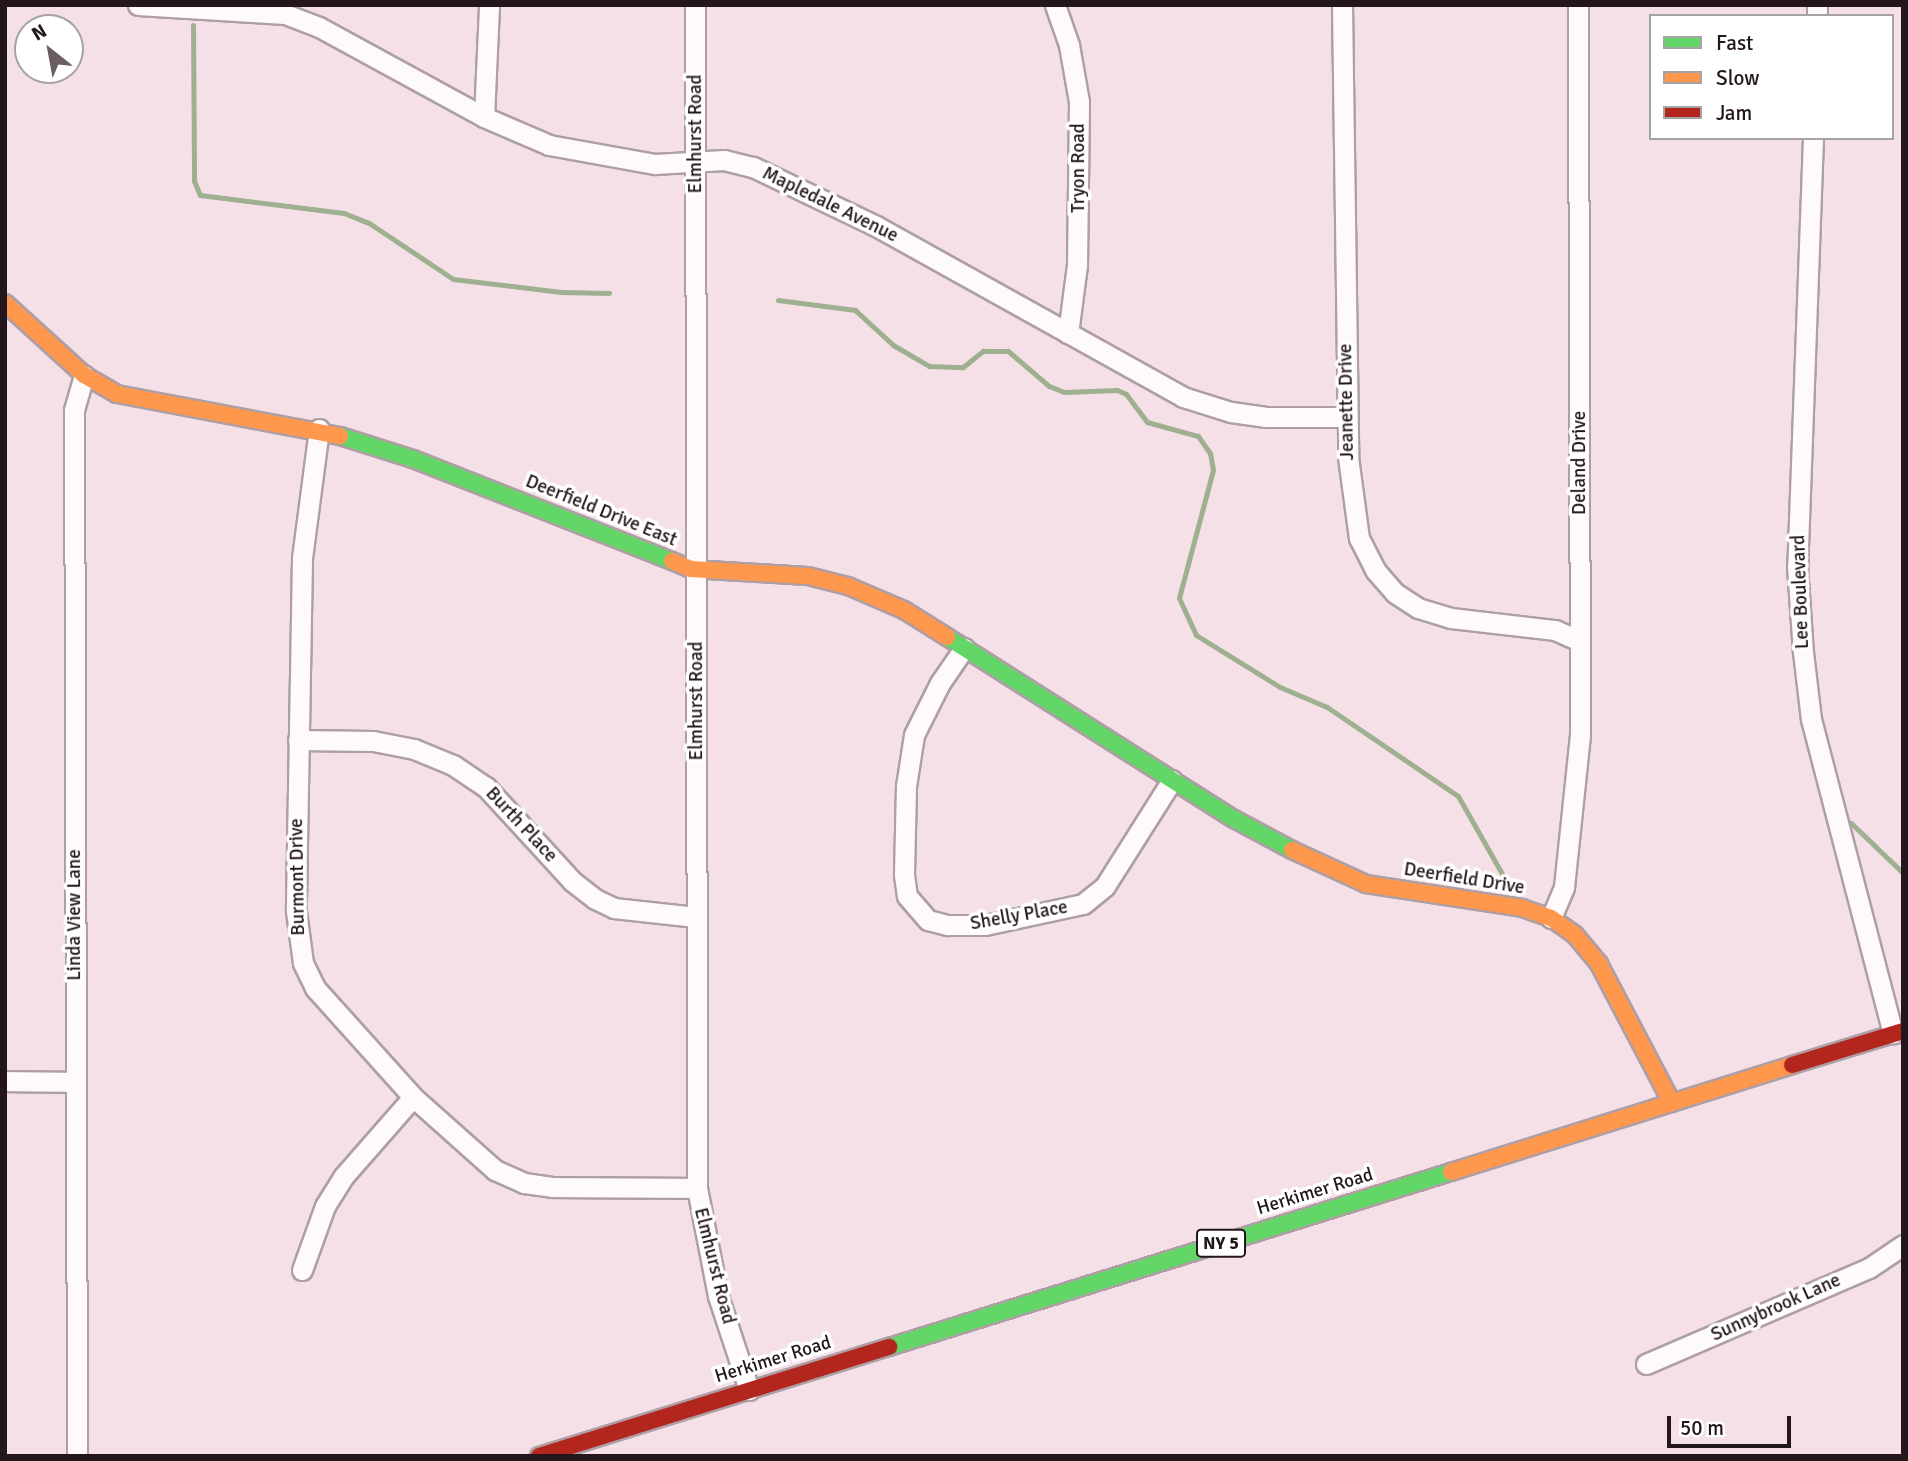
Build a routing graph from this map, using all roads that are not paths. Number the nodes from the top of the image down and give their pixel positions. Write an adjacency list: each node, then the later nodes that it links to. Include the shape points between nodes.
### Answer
1 (138, 5): 7 (street, Mapledale Avenue)
2 (489, 5): 8 (street)
3 (695, 5): 10 (street, Elmhurst Road)
4 (1055, 5): 12 (street, Tryon Road, via 1069,45 1079,102 1077,265)
5 (1342, 5): 14 (street, Jeanette Drive)
6 (1578, 5): 17 (street, Deland Drive)
7 (285, 10): 8 (street, Mapledale Avenue)
8 (484, 117): 10 (street, Mapledale Avenue, via 549,145 607,158 655,164)
9 (1813, 140): 23 (street, Lee Boulevard, via 1797,565 1802,652 1814,732)
10 (696, 162): 12 (street, Mapledale Avenue, via 724,160 802,188); 16 (street, Elmhurst Road)
11 (5, 303): 13 (street, Deerfield Drive East)
12 (1068, 333): 14 (street, Mapledale Avenue, via 1183,397 1231,412)
13 (84, 375): 15 (street, Deerfield Drive East, via 117,394); 25 (street, Linda View Lane, via 74,410)
14 (1347, 417): 17 (street, Jeanette Drive, via 1353,518 1375,570 1395,593 1418,608 1451,618 1555,630)
15 (319, 429): 16 (street, Deerfield Drive East, via 413,459); 19 (street, Burmont Drive, via 302,559)
16 (698, 570): 18 (street, Deerfield Drive East, via 808,576 848,586 904,610); 21 (street, Elmhurst Road)
17 (1580, 641): 22 (street, Deland Drive, via 1574,820 1564,887)
18 (964, 648): 20 (street, Deerfield Drive East); 20 (street, Shelly Place, via 914,735 906,786 907,896 928,920 985,925 1083,904 1112,876)
19 (298, 740): 21 (street, Burth Place, via 373,741 414,749 453,765 486,787 595,900 614,908); 26 (street, Burmont Drive, via 296,911 303,963 331,1011)
20 (1172, 780): 22 (street, Deerfield Drive, via 1290,849 1366,884 1521,908)
21 (696, 916): 28 (street, Elmhurst Road)
22 (1551, 918): 27 (street, Deerfield Drive, via 1575,935 1599,964)
23 (1898, 1033): 27 (street, Herkimer Road / NY 5)
24 (5, 1081): 25 (street)
25 (75, 1082): 33 (street, Linda View Lane)
26 (413, 1097): 28 (street, Burmont Drive, via 495,1170 524,1183); 30 (street, via 343,1177 325,1206)
27 (1672, 1102): 32 (street, Herkimer Road / NY 5)
28 (697, 1188): 32 (street, Elmhurst Road, via 718,1296)
29 (1903, 1245): 31 (street, Sunnybrook Lane, via 1868,1268)
30 (302, 1270)
31 (1646, 1364)
32 (749, 1390): 34 (street, Herkimer Road / NY 5)
33 (77, 1456)
34 (539, 1456)

